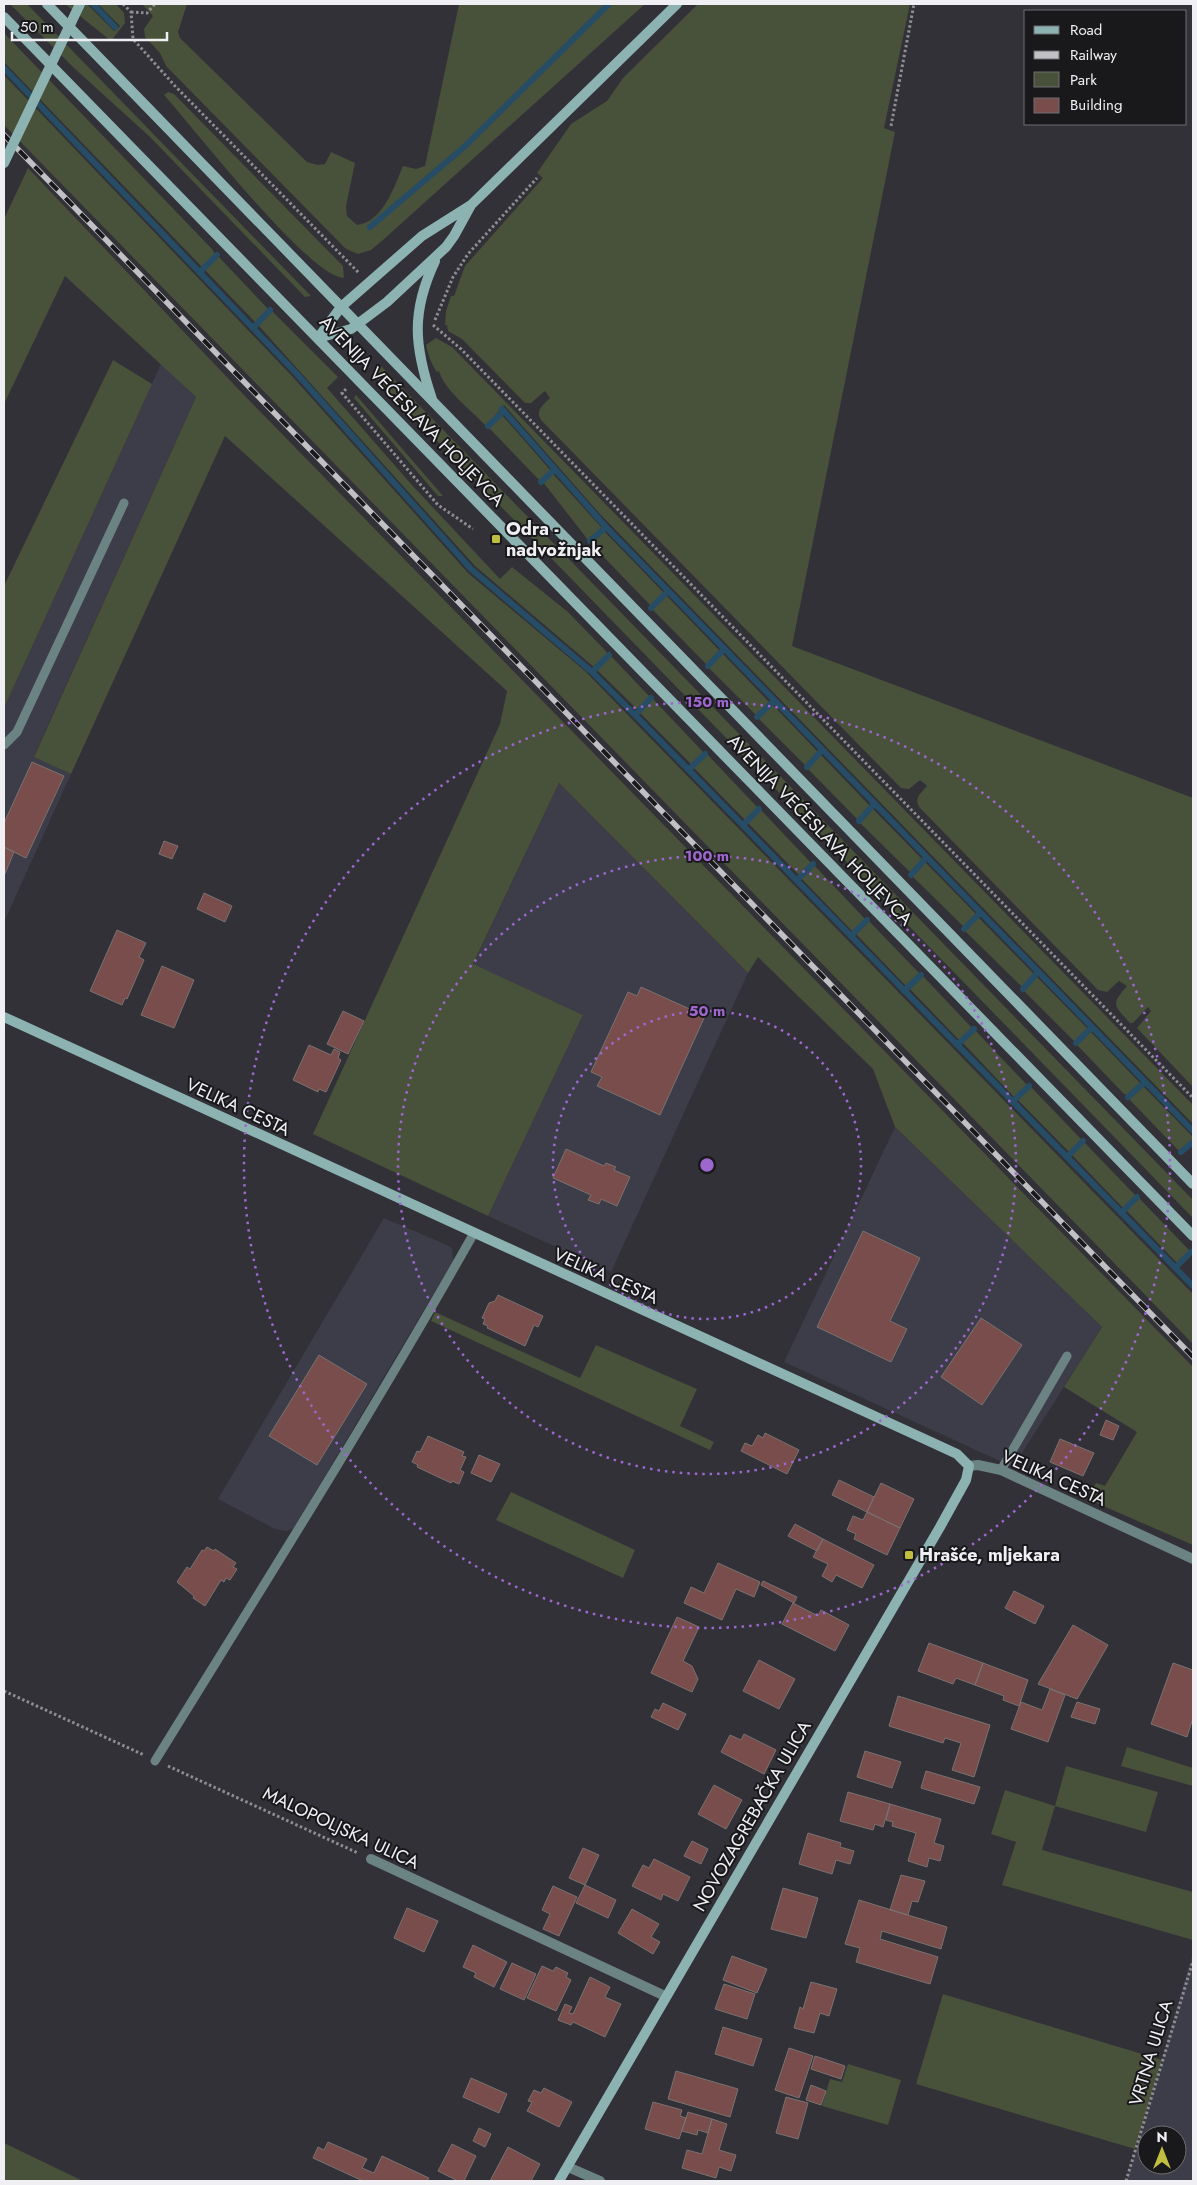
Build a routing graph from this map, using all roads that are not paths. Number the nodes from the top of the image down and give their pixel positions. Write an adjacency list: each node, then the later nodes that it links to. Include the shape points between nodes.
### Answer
1 (47, 4): 8 (main road, AVENIJA VEĆESLAVA HOLJEVCA)
2 (80, 4): 5 (main road, bridge)
3 (678, 4): 6 (main road)
4 (4, 17): 10 (main road, AVENIJA VEĆESLAVA HOLJEVCA)
5 (4, 163)
6 (471, 206): 7 (main road, via 454,236); 8 (main road, via 422,236)
7 (437, 255): 9 (main road); 11 (main road, via 427,278 417,320 419,353)
8 (341, 307): 9 (main road, AVENIJA VEĆESLAVA HOLJEVCA); 10 (main road)
9 (358, 325): 10 (main road, via 340,334); 11 (main road, AVENIJA VEĆESLAVA HOLJEVCA)
10 (318, 338): 17 (main road, AVENIJA VEĆESLAVA HOLJEVCA)
11 (433, 402): 15 (main road, AVENIJA VEĆESLAVA HOLJEVCA)
12 (124, 503): 13 (lane, via 17,732)
13 (4, 745)
14 (4, 1017): 16 (main road, VELIKA CESTA)
15 (1193, 1184)
16 (474, 1233): 19 (main road, VELIKA CESTA, via 957,1454); 22 (lane, via 297,1532)
17 (1193, 1236)
18 (1067, 1356): 20 (lane)
19 (969, 1466): 20 (street, VELIKA CESTA, via 983,1465); 24 (main road, NOVOZAGREBAČKA ULICA, via 966,1480 940,1526)
20 (1001, 1470): 21 (street, VELIKA CESTA)
21 (1193, 1559)
22 (155, 1761)
23 (371, 1859): 24 (street, MALOPOLJSKA ULICA)
24 (665, 1996): 25 (main road, NOVOZAGREBAČKA ULICA)
25 (568, 2167): 26 (main road, NOVOZAGREBAČKA ULICA); 27 (street)
26 (559, 2181)
27 (600, 2181)

